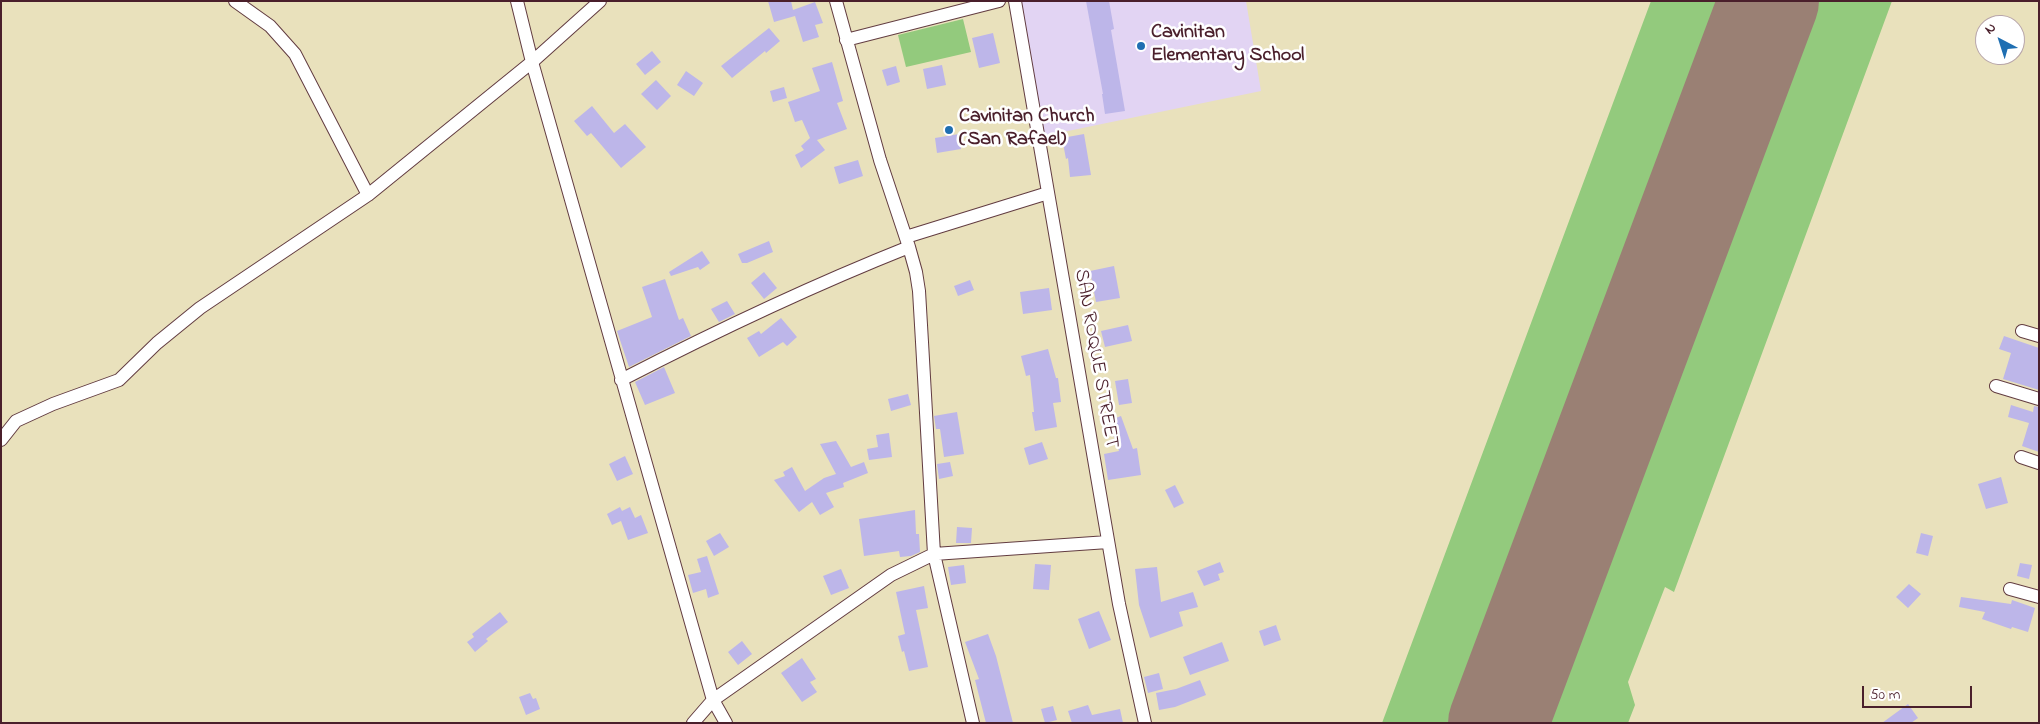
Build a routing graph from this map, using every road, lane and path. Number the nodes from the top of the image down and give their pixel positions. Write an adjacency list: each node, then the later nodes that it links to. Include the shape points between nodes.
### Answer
1 (235, 1): 10 (street, via 270,26 295,54)
2 (517, 1): 8 (street)
3 (600, 1): 8 (street)
4 (836, 1): 7 (street)
5 (999, 1): 7 (street)
6 (1015, 1): 9 (street, SAN ROQUE STREET)
7 (846, 40): 11 (street, via 880,160)
8 (532, 62): 10 (street); 14 (street)
9 (1048, 193): 11 (street); 20 (street, SAN ROQUE STREET)
10 (368, 195): 17 (street, via 200,308 119,380 53,404 16,422)
11 (908, 242): 14 (street, via 706,336); 21 (street, via 919,291)
12 (2022, 331): 13 (street)
13 (2039, 336)
14 (621, 380): 24 (street)
15 (1996, 386): 16 (street)
16 (2039, 399)
17 (1, 440)
18 (2020, 457): 19 (street)
19 (2039, 463)
20 (1108, 542): 21 (street); 28 (street, SAN ROQUE STREET)
21 (934, 554): 24 (street, via 891,575); 27 (street)
22 (2010, 589): 23 (street)
23 (2039, 597)
24 (713, 700): 25 (street); 26 (street)
25 (693, 723)
26 (726, 723)
27 (973, 723)
28 (1146, 723)

